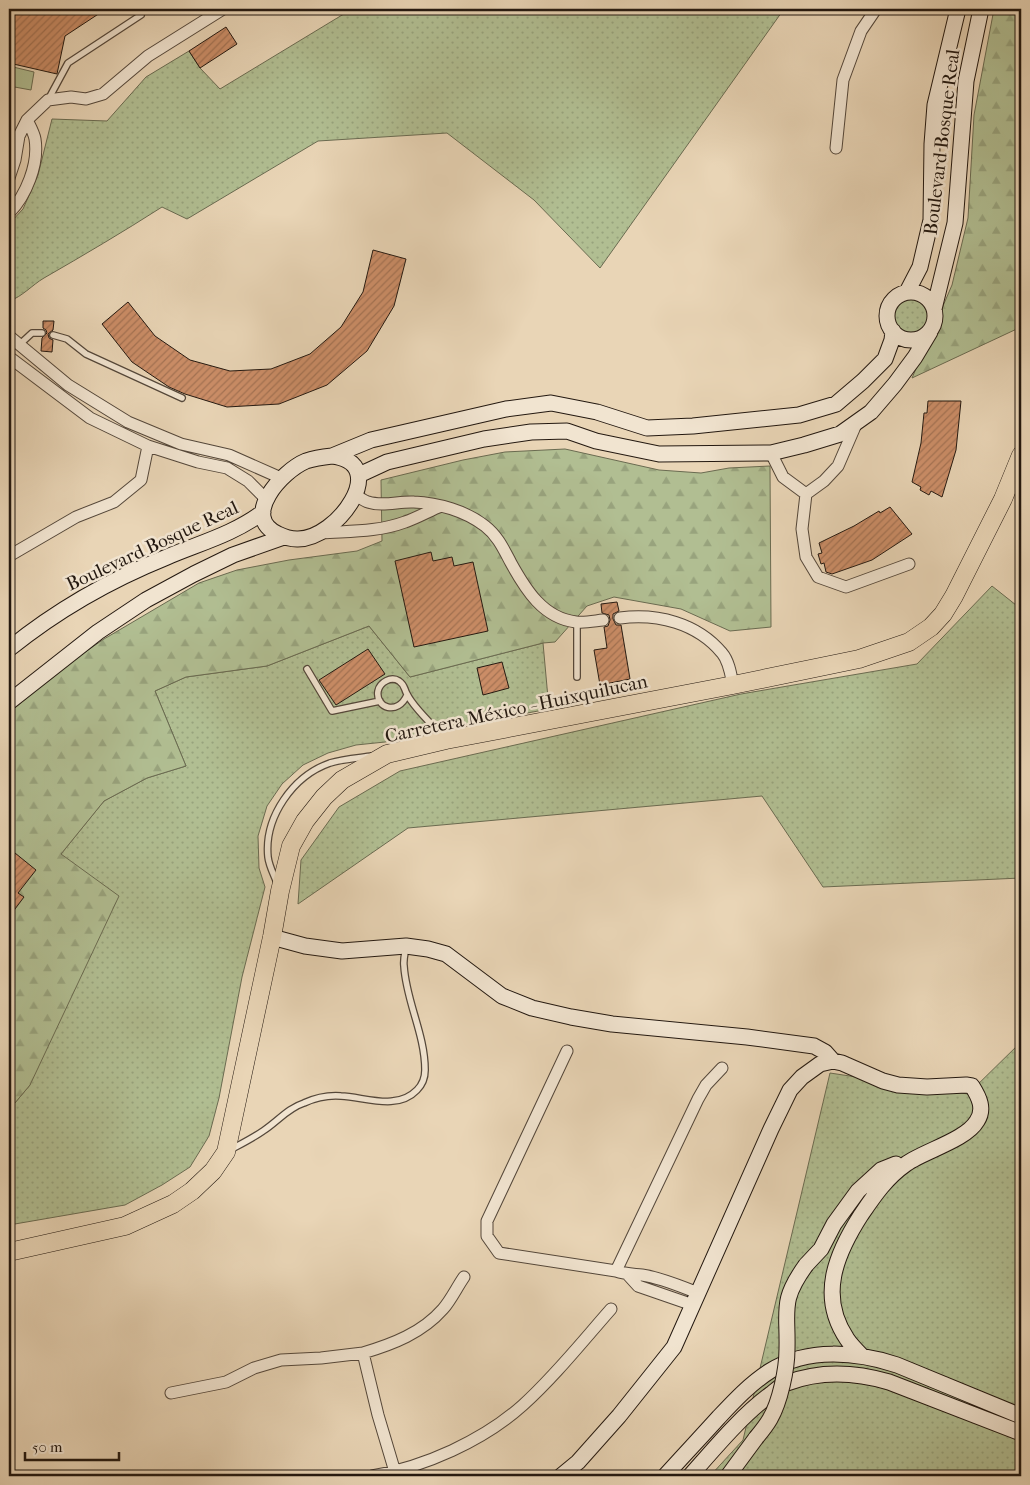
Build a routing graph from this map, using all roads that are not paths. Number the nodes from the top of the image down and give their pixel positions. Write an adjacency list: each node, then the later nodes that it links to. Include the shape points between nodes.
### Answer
1 (223, 9): 6 (street, via 148,56 103,94 86,99)
2 (876, 9): 8 (street, via 861,31 843,80)
3 (958, 9): 11 (street, Boulevard Bosque Real, via 935,105 931,220 920,267)
4 (981, 9): 12 (street, Boulevard Bosque Real, via 966,81 955,223)
5 (141, 15): 6 (lane, via 68,63)
6 (48, 100): 7 (street)
7 (27, 120): 9 (street, via 19,136); 10 (street, via 35,138 35,159 27,185)
8 (836, 148)
9 (9, 178)
10 (9, 212)
11 (907, 292): 12 (street, via 923,295); 13 (street, via 891,302 888,322)
12 (934, 309): 14 (street)
13 (893, 331): 14 (street, via 901,338 911,340); 25 (street, via 885,358 863,381 836,404 799,415 647,428 597,412 552,404 506,409 371,440)
14 (930, 332): 21 (street, via 895,384 871,412)
15 (42, 333): 18 (lane, via 32,333)
16 (9, 336): 18 (street)
17 (53, 336): 20 (lane)
18 (20, 345): 27 (street, via 68,385 128,422 181,444 228,455)
19 (9, 357): 22 (street, via 90,418)
20 (182, 398)
21 (857, 422): 23 (street, via 840,434 804,446); 28 (street, via 838,466)
22 (148, 446): 30 (street, via 227,468 248,481); 34 (street, via 141,480 114,502 76,517)
23 (771, 452): 26 (street, via 659,454 596,441 567,431 531,432 484,439 387,462); 28 (street, via 783,477)
24 (1021, 455): 42 (main road, Carretera México - Huixquilucan, via 1003,499 954,596 931,628 909,642 859,659)
25 (332, 456): 26 (street, via 345,458); 27 (street, via 305,462)
26 (359, 475): 29 (street)
27 (282, 478): 30 (street)
28 (806, 494): 35 (street, via 802,529 806,557 818,577 846,587)
29 (355, 495): 31 (street, via 368,502); 32 (street, via 346,512)
30 (265, 506): 33 (street, via 263,522 269,530); 39 (street, Boulevard Bosque Real, via 233,531 166,557 64,608)
31 (441, 506): 32 (street, via 386,527); 38 (street, via 485,526 502,545 527,590 540,606 554,616)
32 (322, 533): 33 (street, via 309,539)
33 (284, 537): 45 (street, via 233,555 146,600 98,632)
34 (9, 556)
35 (909, 564)
36 (620, 618): 42 (street, via 656,618 680,623 701,633 722,653)
37 (603, 620): 38 (street)
38 (577, 622): 41 (lane)
39 (9, 649)
40 (306, 669): 44 (lane, via 332,711)
41 (577, 678)
42 (732, 685): 46 (main road, Carretera México - Huixquilucan)
43 (407, 695): 44 (lane, via 396,708 387,707); 44 (lane, via 405,686 398,680 389,680 381,684); 46 (lane)
44 (380, 701)
45 (9, 702)
46 (446, 740): 47 (main road, Carretera México - Huixquilucan)
47 (387, 754): 48 (main road, Carretera México - Huixquilucan, via 342,780 305,821 291,846); 48 (lane, via 330,763 307,775 288,795 274,814 269,836 268,858)
48 (280, 891): 49 (main road, Carretera México - Huixquilucan)
49 (272, 937): 50 (street, via 342,951); 55 (main road, Carretera México - Huixquilucan)
50 (406, 946): 52 (street, via 446,954 502,996 532,1008 612,1024 814,1046); 55 (lane, via 403,964 424,1056 422,1085 413,1095 400,1101 321,1097 301,1104)
51 (567, 1051): 57 (street, via 487,1221 487,1236 499,1252)
52 (833, 1061): 54 (street, via 898,1085 972,1086 980,1102 977,1123); 59 (street, via 809,1070 790,1090)
53 (722, 1068): 57 (street, via 698,1099)
54 (932, 1150): 62 (street, via 886,1179 849,1234 834,1269 832,1296 837,1321 847,1340); 71 (street, bridge, via 881,1170 869,1180 795,1280 786,1300 787,1350 777,1403 770,1419)
55 (226, 1152): 56 (main road, Carretera México - Huixquilucan, via 213,1171 173,1204 125,1226)
56 (9, 1252)
57 (616, 1271): 59 (street, via 661,1279)
58 (464, 1277): 61 (street, via 443,1309 416,1332 391,1345)
59 (696, 1299): 68 (street, via 674,1347 619,1416)
60 (611, 1309): 66 (street, via 552,1377 521,1407 468,1442)
61 (363, 1353): 63 (street, via 281,1360 254,1368 226,1382); 66 (street)
62 (862, 1356): 64 (street, via 897,1365); 69 (street, via 819,1355 771,1370 746,1389)
63 (171, 1393)
64 (1021, 1416)
65 (1021, 1433): 70 (street, via 889,1382 840,1373 820,1374 785,1384 758,1404)
66 (395, 1472): 67 (street)
67 (372, 1476)
68 (561, 1476)
69 (665, 1476)
70 (690, 1476)
71 (728, 1476)

